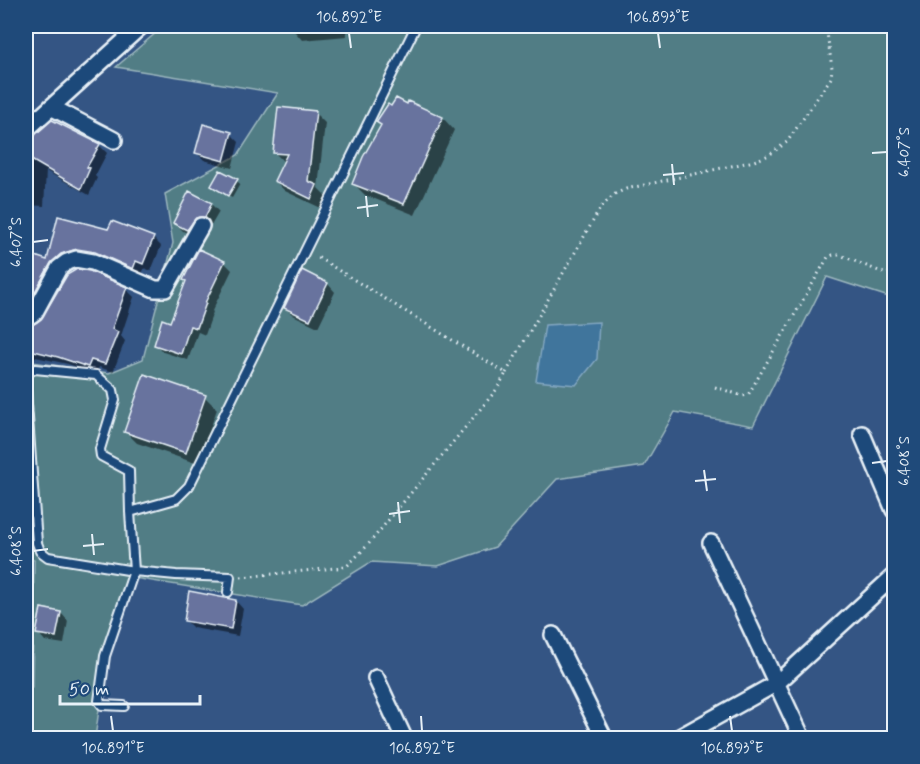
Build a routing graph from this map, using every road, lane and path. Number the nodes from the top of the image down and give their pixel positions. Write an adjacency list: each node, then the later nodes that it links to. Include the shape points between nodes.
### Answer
1 (141, 26): 4 (street)
2 (416, 26): 9 (lane)
3 (826, 26): 12 (path, via 831,78 787,142 754,161 615,194 601,207)
4 (47, 110): 5 (lane); 6 (street); 7 (street)
5 (26, 114)
6 (26, 130)
7 (114, 140)
8 (201, 226): 11 (street, via 165,289 155,289 93,262 76,259 59,268 35,312)
9 (306, 250): 12 (path); 18 (lane, via 189,486 176,499)
10 (894, 263): 14 (path, via 886,274 840,255 828,257 748,395)
11 (26, 314)
12 (506, 374): 22 (path, via 346,567)
13 (26, 376): 18 (lane, via 36,369 96,375 113,390 115,400 100,449 101,456 129,471)
14 (715, 387)
15 (26, 390): 20 (lane, via 40,550 48,557)
16 (862, 434): 17 (street)
17 (894, 510)
18 (130, 512): 20 (lane)
19 (711, 543): 26 (street)
20 (134, 571): 22 (lane); 27 (lane, via 105,656 99,701 102,705)
21 (894, 576): 26 (street)
22 (230, 577): 23 (lane)
23 (228, 592)
24 (553, 635): 29 (street)
25 (376, 678): 28 (street)
26 (777, 683): 30 (street); 31 (street)
27 (124, 706)
28 (404, 738)
29 (604, 738)
30 (678, 738)
31 (802, 738)

